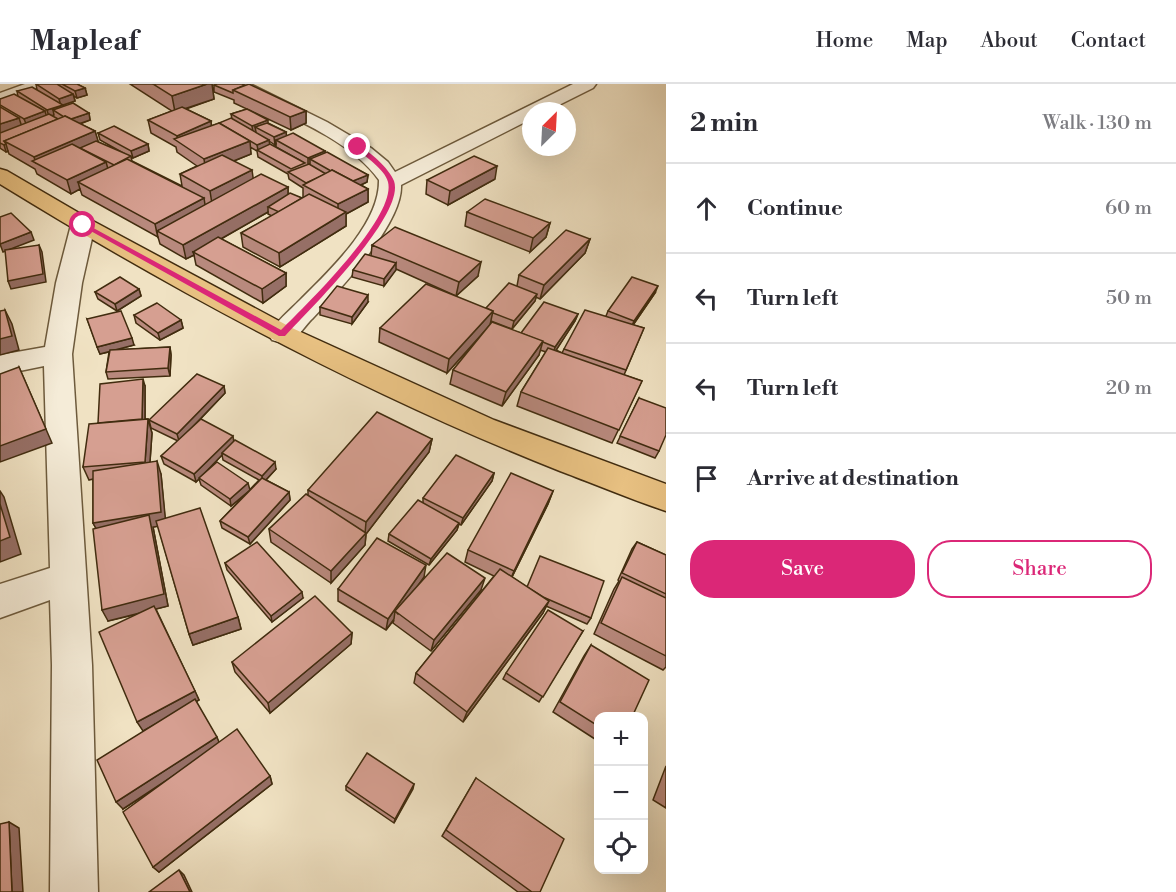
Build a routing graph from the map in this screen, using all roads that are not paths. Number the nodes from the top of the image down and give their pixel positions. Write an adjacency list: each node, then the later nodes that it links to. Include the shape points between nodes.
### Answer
1 (42, 84): 4 (street)
2 (236, 84): 8 (street, via 358,147)
3 (587, 84): 5 (street)
4 (0, 99)
5 (552, 102)
6 (522, 117): 8 (street)
7 (0, 175): 9 (main road)
8 (391, 182): 10 (street, via 391,194 380,220 352,259)
9 (83, 225): 10 (main road); 11 (street)
10 (282, 334): 13 (main road, via 483,428)
11 (58, 354): 12 (street); 14 (street)
12 (0, 364)
13 (666, 498)
14 (69, 578): 15 (street); 16 (street)
15 (0, 601)
16 (74, 892)

